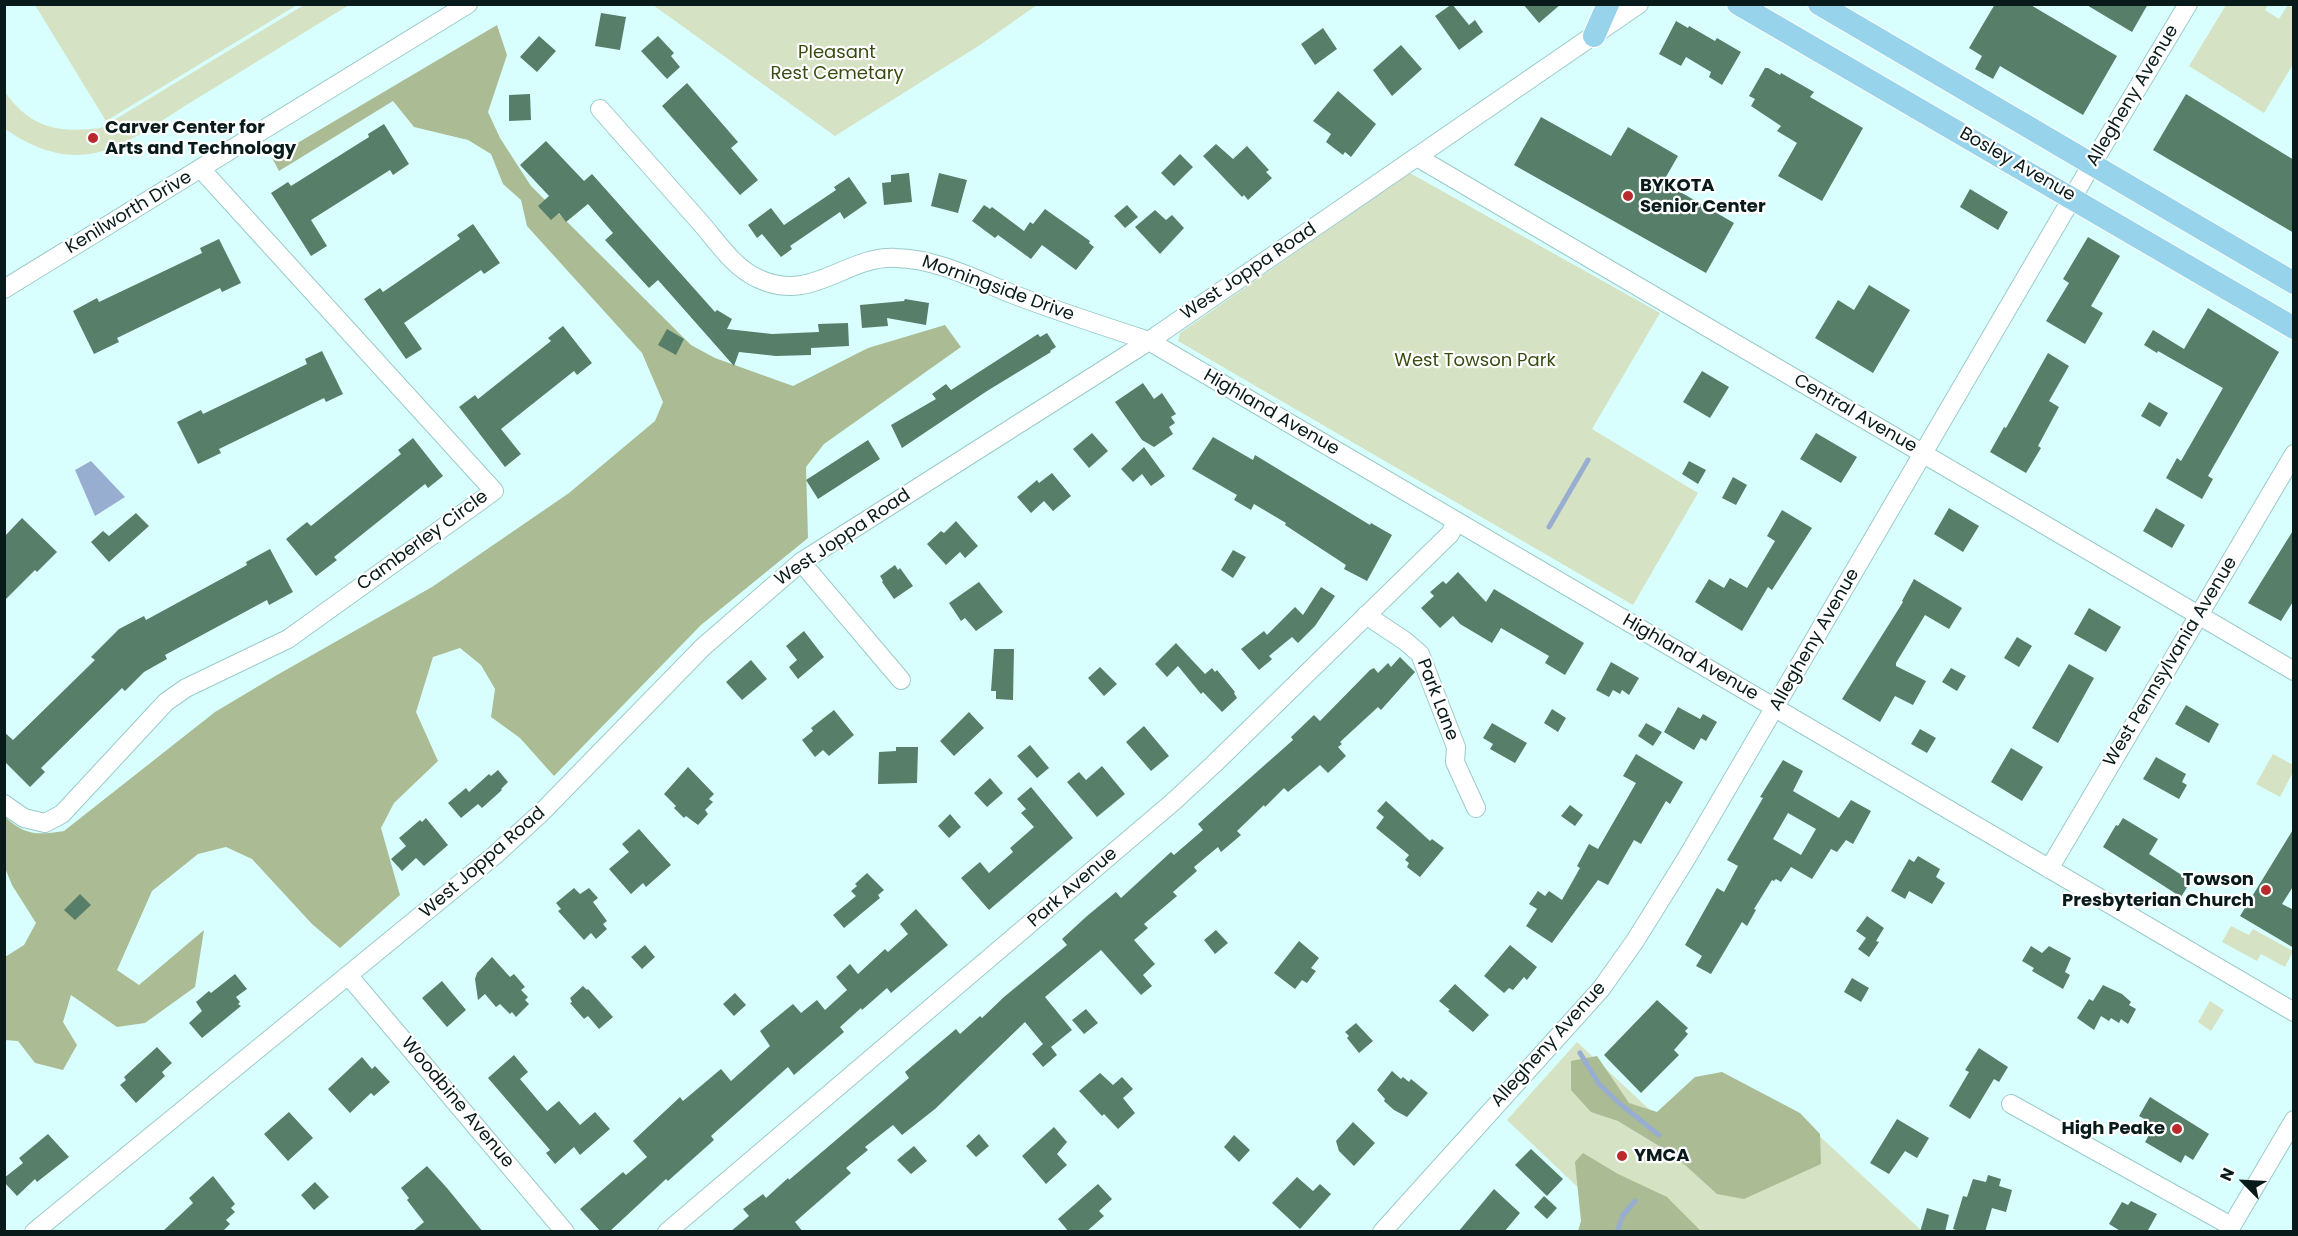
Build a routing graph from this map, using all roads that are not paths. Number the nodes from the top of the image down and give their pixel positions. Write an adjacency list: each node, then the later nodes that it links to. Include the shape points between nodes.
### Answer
1 (468, 4): 11 (street, Kenilworth Drive)
2 (1608, 4): 7 (main road)
3 (1639, 4): 7 (street, West Joppa Road)
4 (1738, 4): 12 (main road, Bosley Avenue)
5 (1819, 4): 10 (main road)
6 (2188, 4): 10 (street, Allegheny Avenue)
7 (1594, 36): 9 (street, West Joppa Road)
8 (600, 109): 16 (street, Morningside Drive, via 730,256 756,278 781,285 806,284 870,260 916,259)
9 (1417, 157): 16 (street, West Joppa Road); 17 (street, Central Avenue)
10 (2092, 164): 12 (street, Allegheny Avenue); 13 (main road)
11 (201, 169): 14 (street, Kenilworth Drive); 26 (street, Camberley Circle, via 494,491 288,639 186,688 166,702 62,814 45,823 24,818)
12 (2073, 198): 15 (main road, Bosley Avenue); 17 (street, Allegheny Avenue)
13 (2294, 283)
14 (4, 289)
15 (2294, 328)
16 (1149, 341): 19 (street, Highland Avenue); 20 (street, West Joppa Road)
17 (1923, 454): 22 (street, Central Avenue); 25 (street, Allegheny Avenue)
18 (2294, 454): 22 (street, West Pennsylvania Avenue)
19 (1456, 522): 21 (street, Park Avenue, via 1450,534); 25 (street, Highland Avenue)
20 (801, 562): 24 (street); 29 (street, West Joppa Road, via 703,647 526,826)
21 (1366, 615): 27 (street, Park Lane, via 1420,654 1456,747 1455,762); 36 (street, Park Avenue, via 1173,802)
22 (2198, 616): 23 (street, Central Avenue); 28 (street, West Pennsylvania Avenue)
23 (2294, 671)
24 (901, 680)
25 (1775, 708): 28 (street, Highland Avenue); 37 (street, Allegheny Avenue, via 1664,896 1601,989)
26 (4, 804)
27 (1476, 808)
28 (2049, 869): 30 (street, Highland Avenue)
29 (348, 975): 34 (street, West Joppa Road); 35 (street, Woodbine Avenue)
30 (2294, 1012)
31 (2011, 1104): 33 (street)
32 (2294, 1120): 33 (street)
33 (2230, 1229)
34 (34, 1232)
35 (565, 1232)
36 (667, 1232)
37 (1382, 1232)

